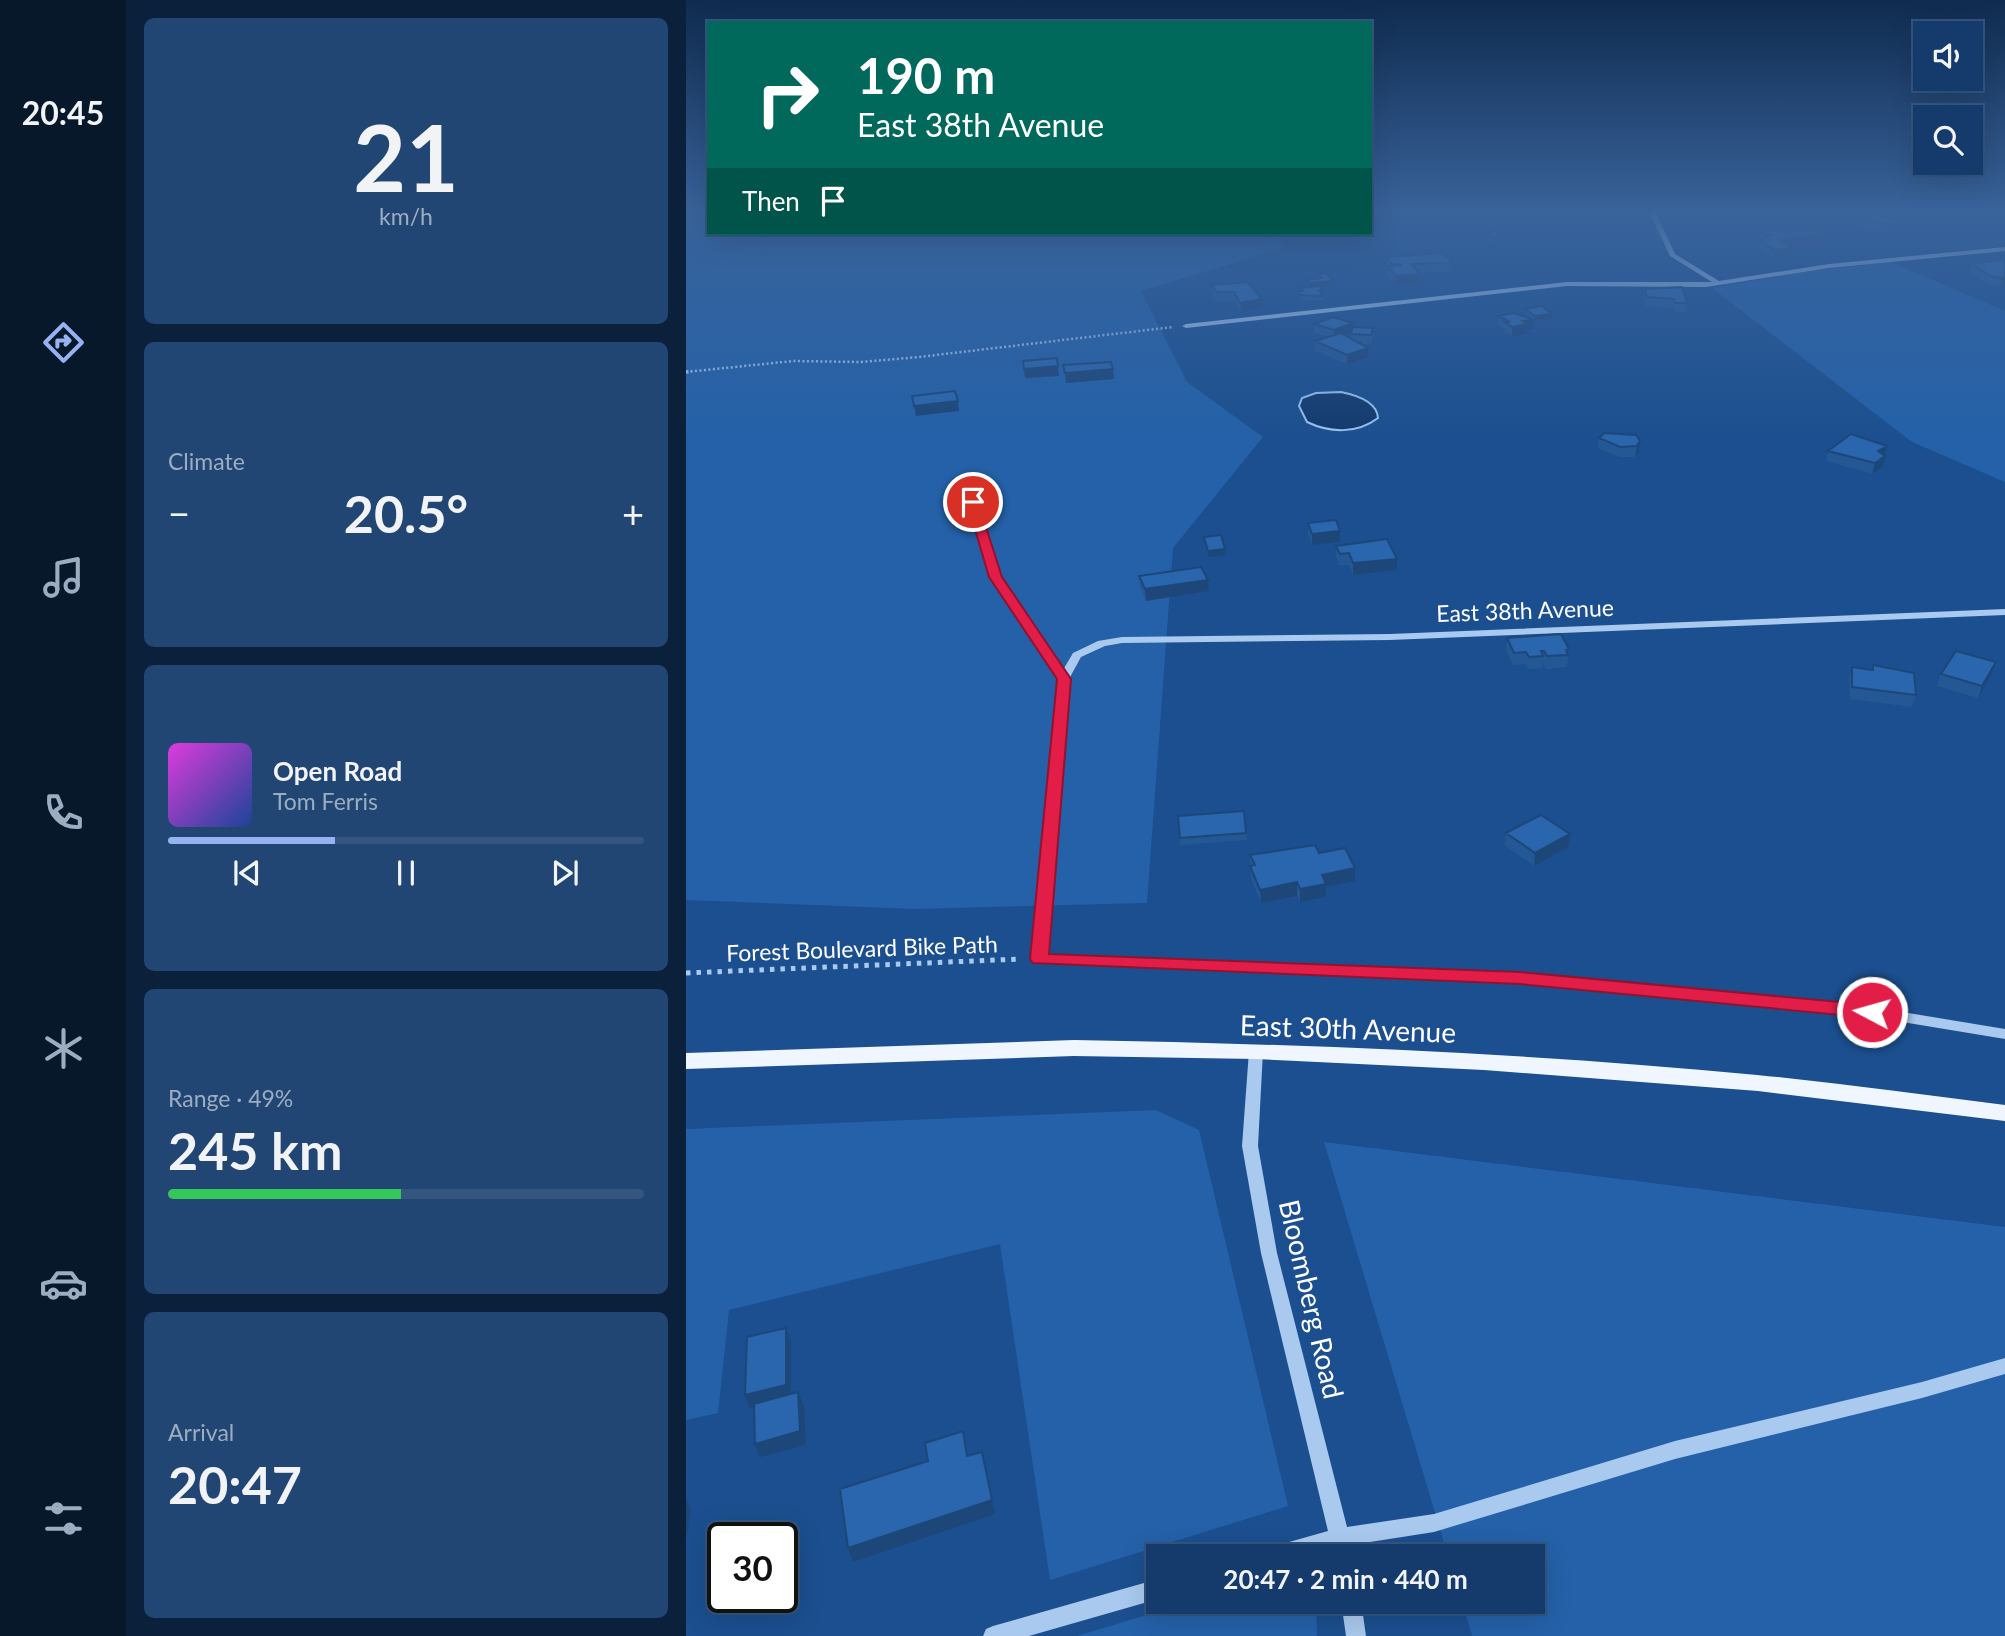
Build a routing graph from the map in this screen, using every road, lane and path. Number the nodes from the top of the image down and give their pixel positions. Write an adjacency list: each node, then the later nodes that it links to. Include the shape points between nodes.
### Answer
1 (1537, 287): 2 (street)
2 (1186, 326): 3 (path, via 919,357 793,361)
3 (686, 372)
4 (973, 502): 6 (street, via 996,577)
5 (2005, 612): 6 (street, East 38th Avenue, via 1390,637 1122,639 1077,655)
6 (1064, 679): 7 (street)
7 (1039, 959): 8 (path, Forest Boulevard Bike Path); 9 (street, via 1520,978 1872,1012)
8 (686, 973)
9 (2005, 1034)
10 (1256, 1051): 11 (main road, East 30th Avenue, via 1074,1048); 12 (main road, East 30th Avenue, via 1744,1082); 14 (street, Bloomberg Road, via 1250,1146 1269,1253)
11 (686, 1061)
12 (2005, 1113)
13 (2005, 1366): 15 (street, via 1675,1450)
14 (1342, 1544)
15 (1351, 1544)
16 (1146, 1592): 18 (street)
17 (1353, 1614): 19 (street)
18 (993, 1636)
19 (1356, 1636)

